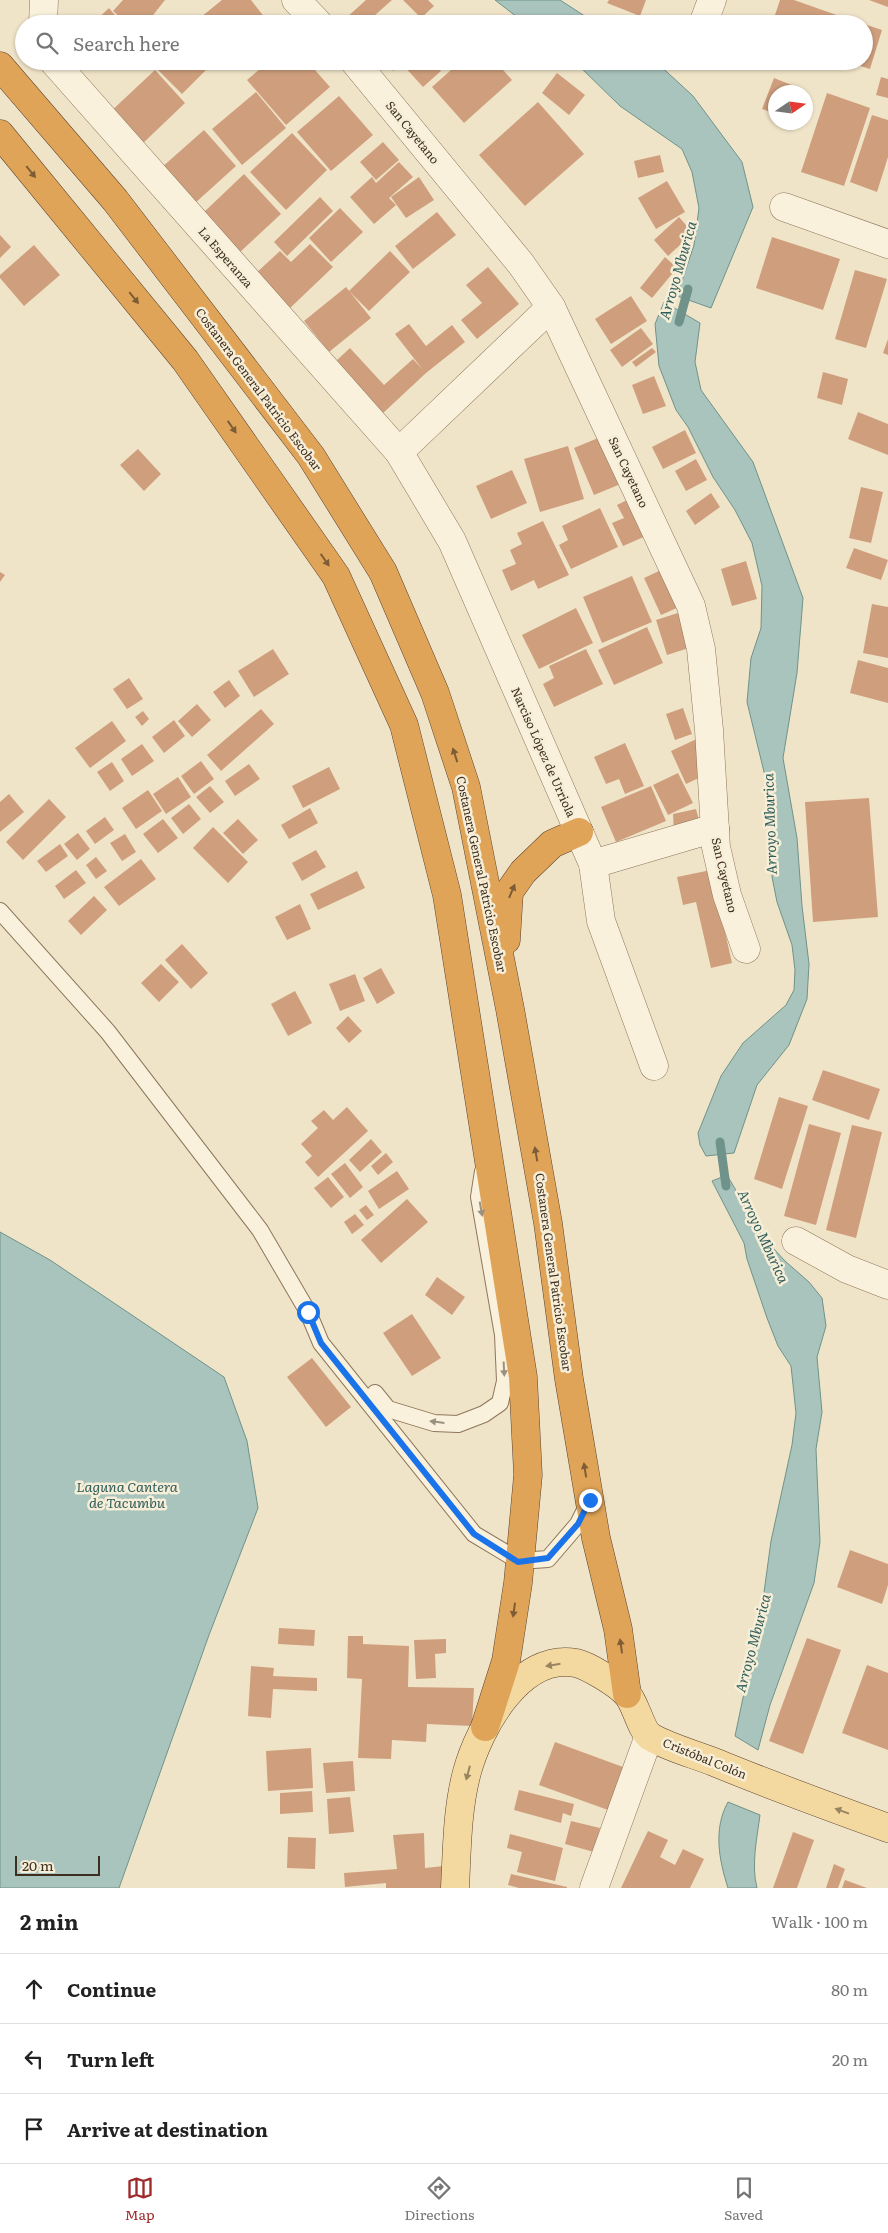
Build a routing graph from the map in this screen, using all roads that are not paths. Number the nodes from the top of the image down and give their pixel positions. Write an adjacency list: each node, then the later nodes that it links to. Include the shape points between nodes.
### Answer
1 (44, 0): 4 (street)
2 (296, 0): 5 (street)
3 (712, 0): 6 (street)
4 (43, 15)
5 (310, 15)
6 (706, 15)
7 (0, 66): 20 (highway, Costanera General Patricio Escobar, one-way to 7, via 466,787 435,693 383,572 311,456 115,200)
8 (61, 70): 14 (street, La Esperanza)
9 (361, 70): 13 (street, San Cayetano, via 521,264)
10 (0, 134): 22 (highway, one-way to 22, via 185,360 336,576 404,725 447,895)
11 (784, 207): 12 (street)
12 (888, 244)
13 (551, 307): 14 (street); 15 (street, San Cayetano, via 691,606 708,712)
14 (399, 452): 16 (street, Narciso López de Urriola, via 452,541)
15 (715, 828): 17 (street); 19 (street, San Cayetano, via 727,895)
16 (579, 832): 17 (street, Narciso López de Urriola); 20 (highway, one-way to 16, via 506,933 509,892 523,872 552,844)
17 (593, 864): 21 (street, Narciso López de Urriola, via 601,921)
18 (0, 911): 25 (lane, via 114,1040 260,1230)
19 (746, 949)
20 (510, 1009): 26 (highway, Costanera General Patricio Escobar, one-way to 20, via 569,1379 548,1223)
21 (654, 1066)
22 (487, 1143): 25 (lane, one-way to 25, via 479,1197 502,1335 505,1381 500,1403 484,1414 458,1424 434,1422 388,1409); 27 (highway, via 522,1378 528,1475)
23 (796, 1241): 24 (street, via 848,1269)
24 (888, 1285)
25 (308, 1312): 27 (lane, via 321,1343 474,1534)
26 (590, 1500): 27 (lane, via 578,1524 548,1558); 28 (highway, Costanera General Patricio Escobar, one-way to 26, via 618,1629)
27 (518, 1562): 29 (highway, one-way to 29, via 506,1661)
28 (627, 1694): 29 (main road, Cristóbal Colón, one-way to 29, via 597,1673 575,1663 552,1664 532,1670 508,1693); 30 (main road, Cristóbal Colón)
29 (485, 1727): 32 (main road, Cristóbal Colón, one-way to 32, via 467,1771 457,1828)
30 (649, 1736): 31 (main road, Cristóbal Colón, one-way to 30); 33 (street)
31 (888, 1828)
32 (455, 1888)
33 (594, 1888)

